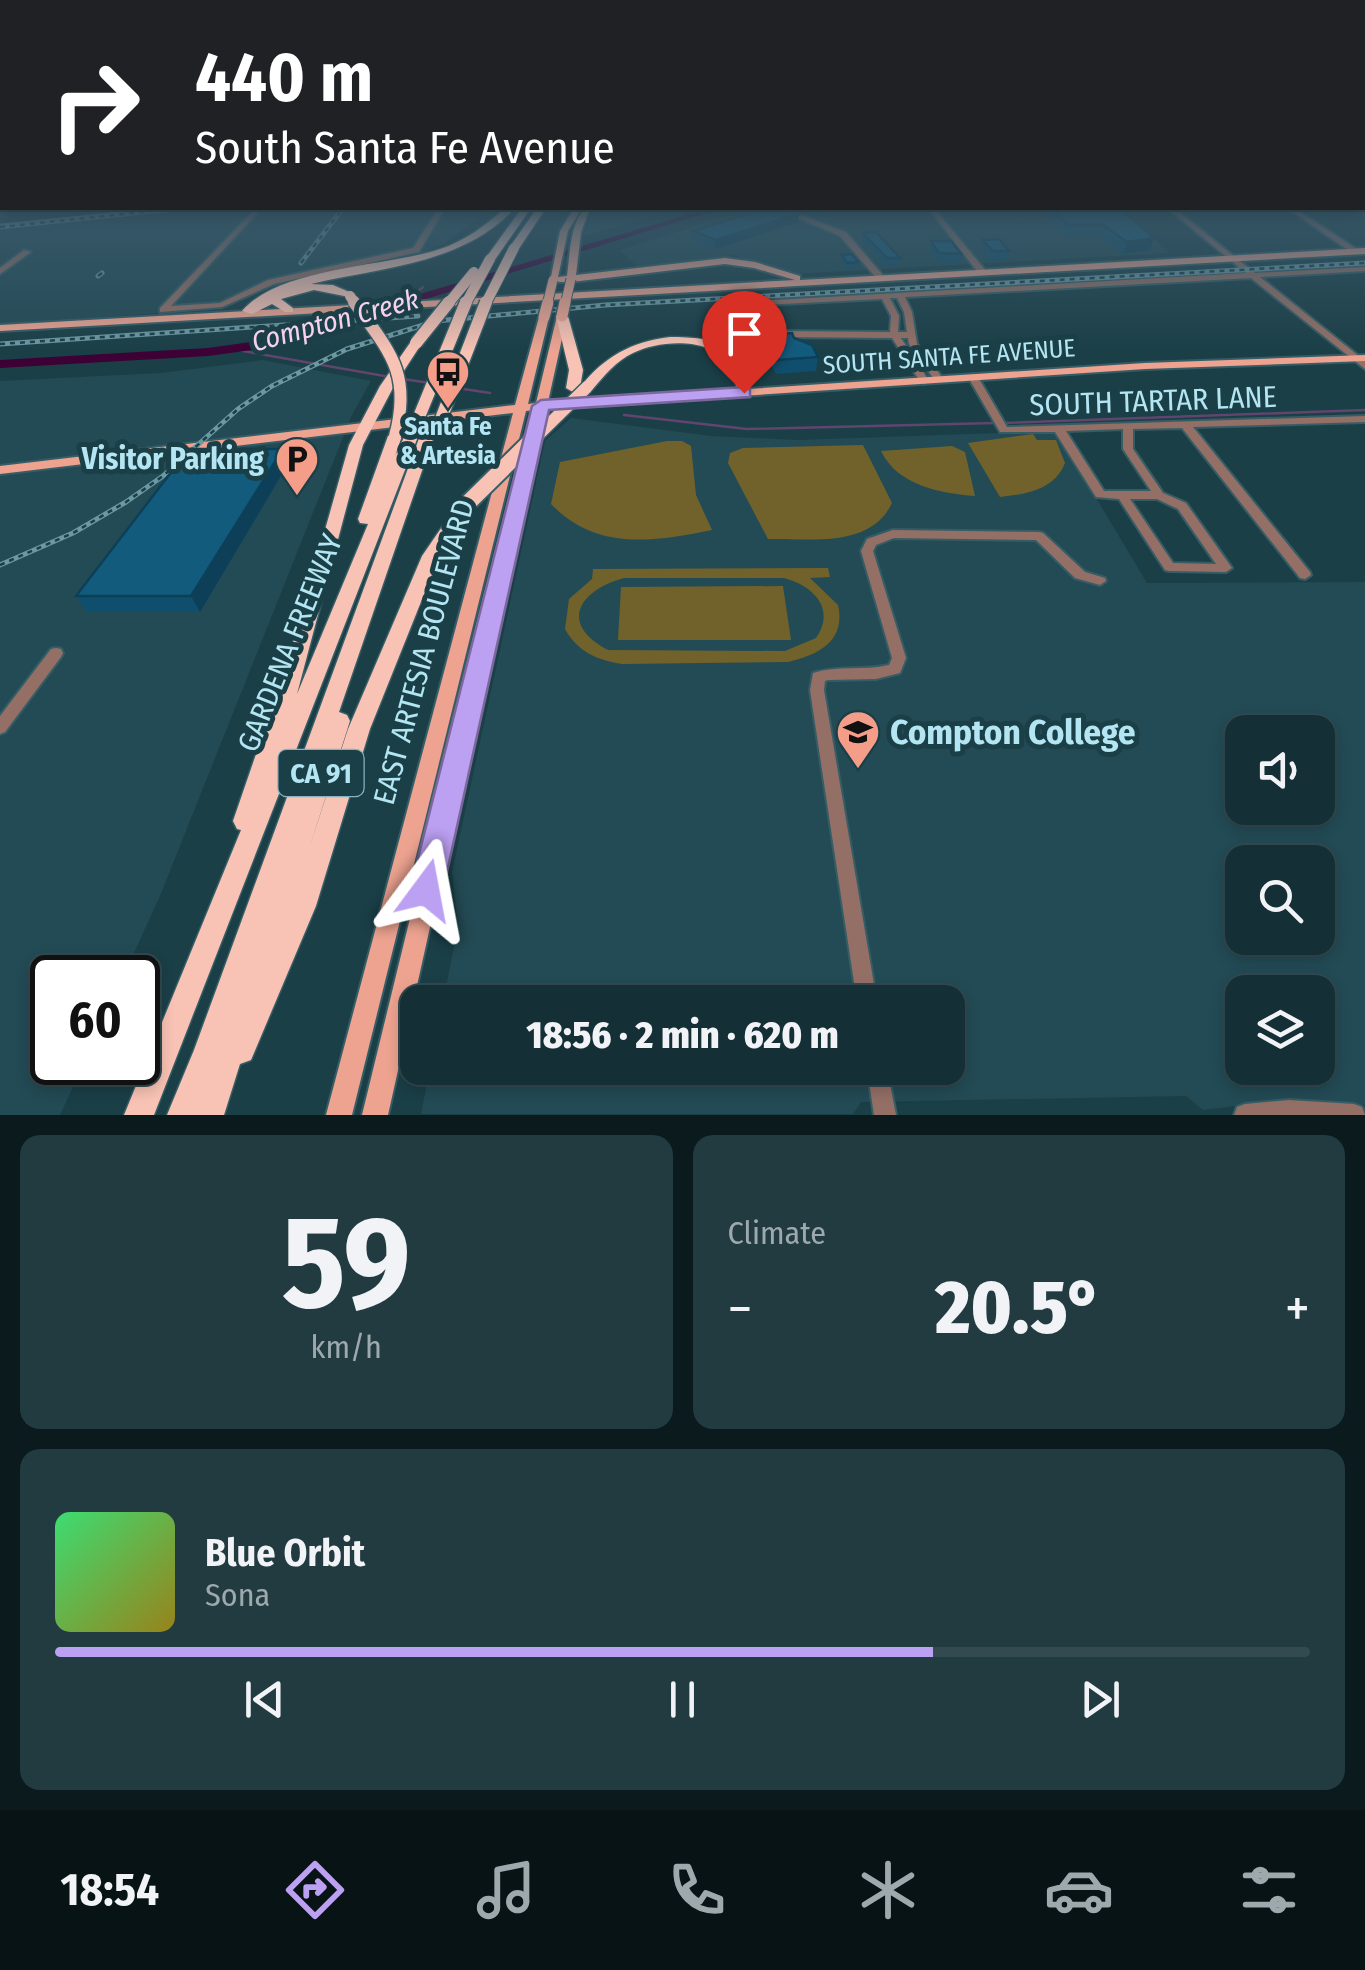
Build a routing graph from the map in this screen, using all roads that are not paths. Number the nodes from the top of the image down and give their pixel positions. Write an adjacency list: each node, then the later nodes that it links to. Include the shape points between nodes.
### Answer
1 (221, 248): 31 (street)
2 (417, 248): 31 (street, via 271,282 222,306)
3 (450, 248): 33 (highway, via 282,287 254,301)
4 (503, 248): 13 (highway, CA 91)
5 (505, 248): 13 (highway)
6 (560, 248): 24 (main road, EAST ARTESIA BOULEVARD)
7 (576, 248): 21 (main road, EAST ARTESIA BOULEVARD)
8 (854, 248): 20 (street)
9 (963, 248): 17 (street)
10 (1220, 248): 14 (street)
11 (1361, 251): 14 (main road)
12 (27, 252): 18 (street)
13 (501, 253): 48 (highway, bridge, via 469,276); 52 (highway, CA 91, bridge, via 474,325); 52 (highway, CA 91, bridge, via 460,313)
14 (1232, 258): 17 (main road); 19 (street)
15 (744, 264): 21 (main road); 22 (main road); 23 (main road)
16 (1365, 269): 19 (street)
17 (981, 271): 20 (main road)
18 (0, 272)
19 (1254, 275): 27 (street); 40 (street)
20 (878, 277): 22 (main road); 23 (main road)
21 (575, 278): 24 (main road, bridge); 34 (main road, EAST ARTESIA BOULEVARD, bridge)
22 (801, 278): 23 (main road)
23 (762, 279): 25 (main road); 25 (main road)
24 (554, 280): 46 (main road, EAST ARTESIA BOULEVARD, bridge, via 544,317)
25 (607, 292): 29 (main road, bridge)
26 (885, 296): 27 (street); 30 (street); 38 (street, via 895,316)
27 (900, 296): 39 (street)
28 (274, 297): 29 (highway, via 334,288); 32 (highway); 33 (highway)
29 (349, 302): 32 (main road); 52 (highway, bridge, via 404,378 405,404)
30 (723, 304)
31 (164, 309): 35 (street)
32 (289, 310): 33 (main road)
33 (250, 312): 35 (main road)
34 (562, 316): 44 (highway); 46 (main road, EAST ARTESIA BOULEVARD)
35 (155, 320): 36 (main road)
36 (0, 331)
37 (781, 334): 38 (street)
38 (894, 334): 39 (street); 43 (street)
39 (910, 335): 42 (street)
40 (1362, 361): 41 (main road, SOUTH SANTA FE AVENUE)
41 (973, 377): 42 (main road, SOUTH SANTA FE AVENUE); 51 (street, SOUTH TARTAR LANE, via 1001,428)
42 (939, 380): 43 (main road, SOUTH SANTA FE AVENUE)
43 (924, 381): 45 (main road, SOUTH SANTA FE AVENUE)
44 (580, 387): 45 (highway, via 624,352 684,341 731,357); 46 (highway, bridge)
45 (744, 393): 46 (main road, SOUTH SANTA FE AVENUE)
46 (539, 411): 48 (main road, SOUTH SANTA FE AVENUE); 58 (main road, EAST ARTESIA BOULEVARD); 59 (main road, EAST ARTESIA BOULEVARD); 67 (highway, bridge, via 431,556 359,729 302,906)
47 (1365, 419): 50 (street, SOUTH TARTAR LANE)
48 (366, 424): 53 (main road, SOUTH SANTA FE AVENUE); 62 (highway, via 297,664)
49 (1128, 426): 50 (street, SOUTH TARTAR LANE); 51 (street, SOUTH TARTAR LANE); 55 (street, via 1128,449)
50 (1186, 426): 56 (street)
51 (1059, 428): 54 (street, via 1100,495)
52 (418, 434): 62 (highway, GARDENA FREEWAY / CA 91); 66 (highway); 67 (highway, CA 91)
53 (0, 470)
54 (1122, 495): 55 (street); 55 (street, via 1169,567 1226,568 1182,506)
55 (1160, 495)
56 (1305, 574)
57 (1100, 581): 63 (street, via 1080,575 1039,536 893,534 871,542 867,551 899,658 896,669 829,673 818,677 816,690)
58 (462, 638): 59 (main road); 68 (main road, EAST ARTESIA BOULEVARD)
59 (484, 638): 69 (main road, EAST ARTESIA BOULEVARD)
60 (56, 653): 61 (street)
61 (0, 728)
62 (192, 984): 65 (highway, GARDENA FREEWAY / CA 91)
63 (863, 985)
64 (880, 1085): 70 (street)
65 (140, 1115)
66 (182, 1115)
67 (211, 1115)
68 (339, 1115)
69 (374, 1115)
70 (884, 1115)
71 (1245, 1115): 72 (street)
72 (1354, 1115)

